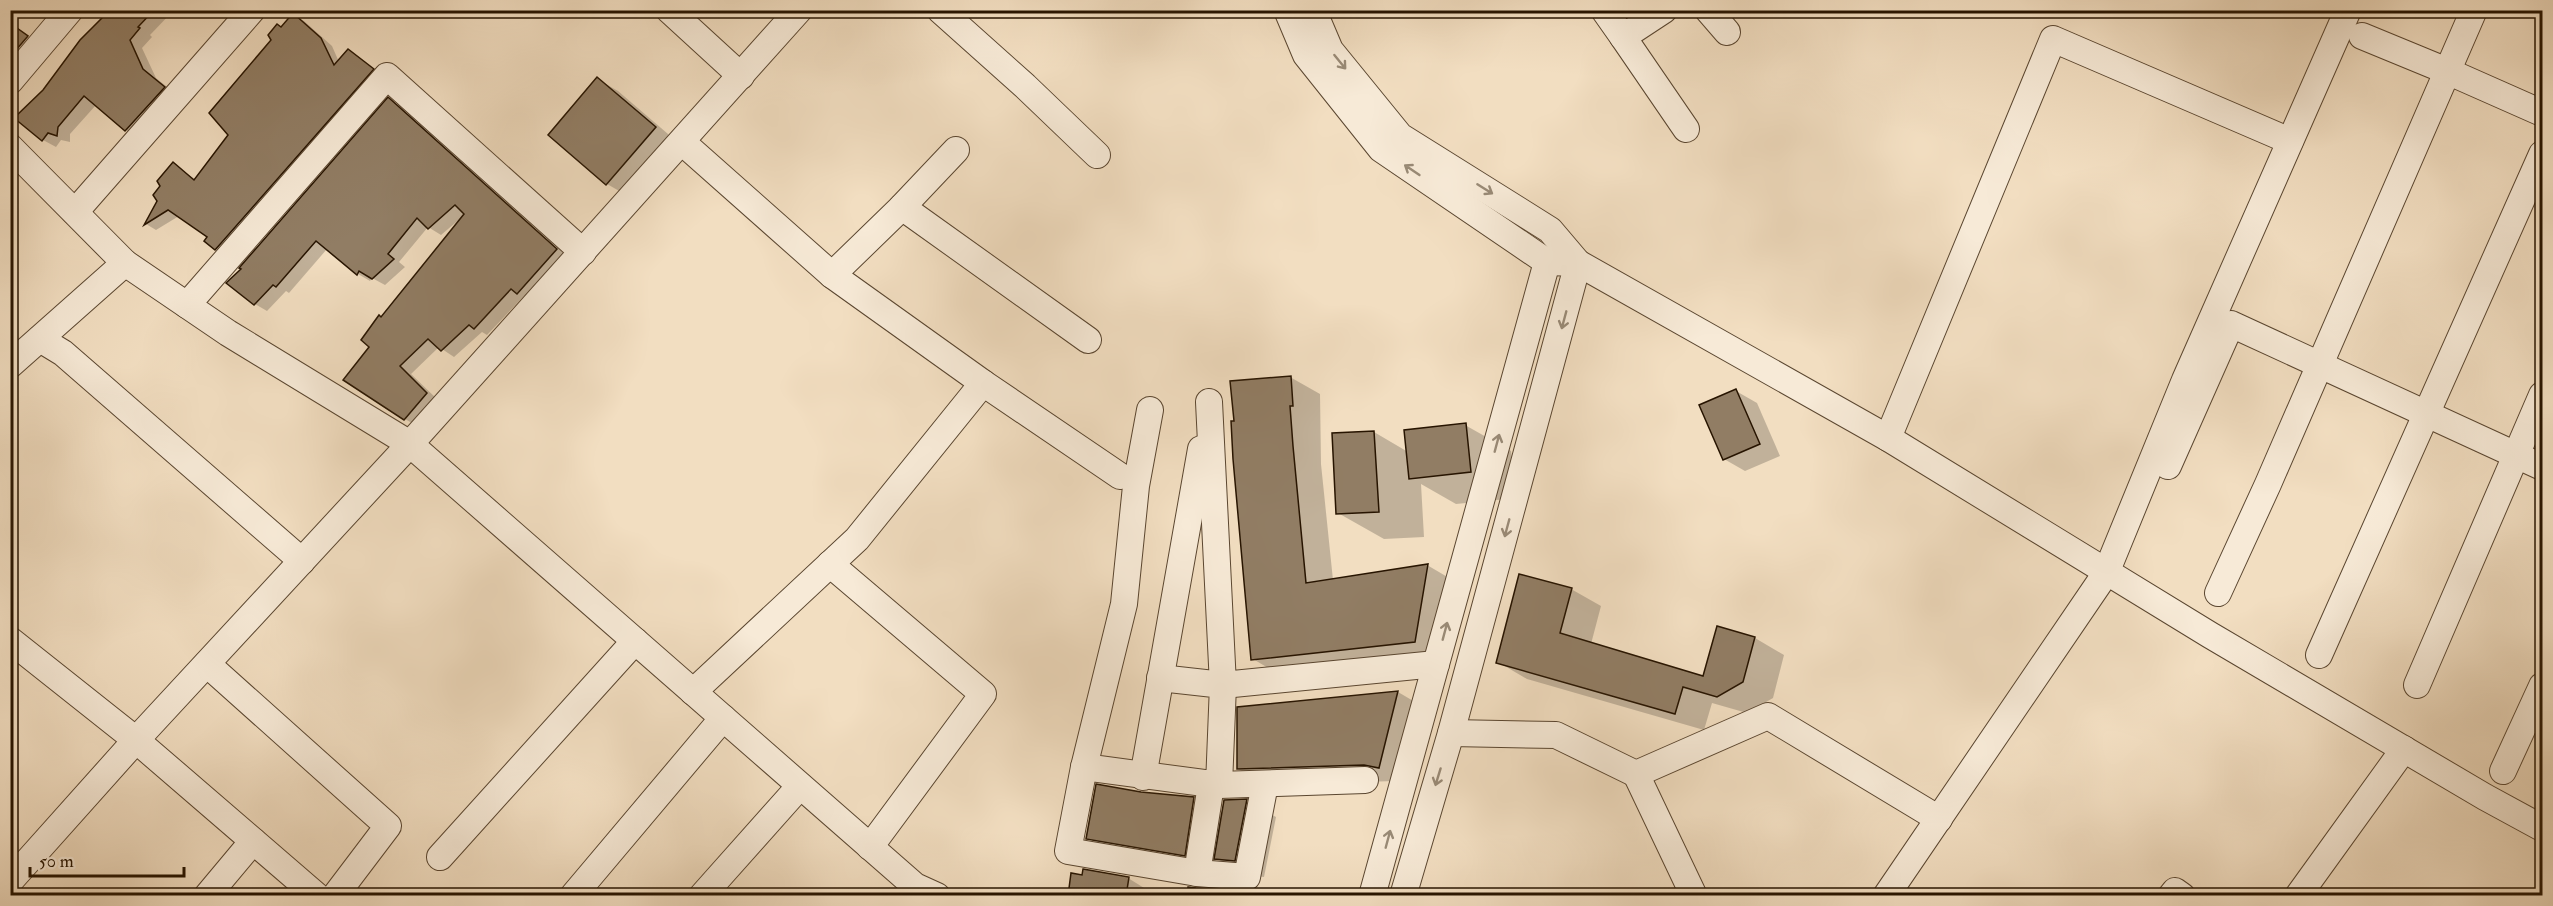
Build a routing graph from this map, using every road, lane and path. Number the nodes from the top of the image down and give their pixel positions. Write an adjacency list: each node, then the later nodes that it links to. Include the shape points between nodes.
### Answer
1 (70, 10): 18 (street)
2 (252, 10): 28 (street)
3 (669, 10): 17 (street)
4 (799, 10): 17 (street)
5 (940, 10): 26 (street)
6 (1287, 10): 30 (street, one-way to 6, via 1381,149 1306,55)
7 (1313, 10): 32 (street, one-way to 32, via 1330,50 1401,136 1550,230)
8 (1604, 10): 15 (street)
9 (1664, 10): 15 (street)
10 (1708, 10): 13 (street)
11 (2348, 10): 21 (street)
12 (2474, 10): 16 (street)
13 (1727, 32)
14 (2362, 36): 16 (street)
15 (1623, 37): 20 (street)
16 (2447, 70): 19 (street); 37 (street)
17 (741, 76): 22 (street)
18 (10, 81)
19 (2542, 113)
20 (1686, 129)
21 (2290, 141): 43 (street, via 2053,39); 51 (street)
22 (682, 142): 29 (street); 33 (street)
23 (10, 147): 28 (street)
24 (956, 150): 27 (street)
25 (2542, 154): 42 (street)
26 (1097, 155)
27 (902, 207): 33 (street); 36 (street)
28 (75, 212): 31 (street)
29 (583, 252): 34 (street, via 387,76); 44 (street)
30 (1547, 262): 32 (street); 57 (street, one-way to 30)
31 (124, 263): 34 (street); 35 (street)
32 (1578, 263): 43 (street); 64 (street, one-way to 64)
33 (832, 275): 39 (street)
34 (187, 305): 44 (street)
35 (40, 339): 38 (street); 49 (street, via 63,353)
36 (1088, 340)
37 (2320, 364): 42 (street); 48 (street, via 2231,324); 52 (street)
38 (10, 365)
39 (983, 383): 47 (street); 50 (street, via 857,539)
40 (2542, 395): 45 (street)
41 (1150, 410): 67 (street, via 1136,486 1124,604)
42 (2427, 413): 45 (street); 55 (street)
43 (1888, 438): 51 (street)
44 (410, 444): 49 (street); 54 (street)
45 (2517, 455): 46 (street); 60 (street)
46 (2542, 466)
47 (1120, 476)
48 (2138, 532)
49 (302, 561): 56 (street)
50 (830, 564): 62 (street); 78 (street, via 984,694)
51 (2106, 573): 66 (street); 75 (street)
52 (2218, 592)
53 (10, 640): 65 (street)
54 (635, 641): 62 (street); 79 (street)
55 (2319, 655)
56 (207, 664): 65 (street); 85 (street, via 388,826)
57 (1436, 664): 59 (street); 88 (street, one-way to 57)
58 (1160, 678): 59 (street); 59 (street, via 1209,402); 70 (street)
59 (1223, 685): 73 (street)
60 (2417, 685)
61 (2542, 686): 68 (street)
62 (693, 692): 63 (street)
63 (723, 718): 74 (street); 86 (street)
64 (1451, 733): 69 (street, via 1556,735); 89 (street, one-way to 89)
65 (136, 740): 77 (street); 81 (street)
66 (2404, 749): 76 (street); 94 (street)
67 (1084, 767): 70 (street); 80 (street, via 1068,851)
68 (2503, 771)
69 (1636, 774): 75 (street, via 1768,716); 90 (street)
70 (1143, 777): 73 (street)
71 (1365, 780): 72 (street)
72 (1264, 784): 73 (street); 80 (street, via 1248,877)
73 (1215, 785): 80 (street)
74 (800, 786): 78 (street); 87 (street)
75 (1939, 819): 91 (street)
76 (2542, 828)
77 (253, 841): 83 (street); 84 (street)
78 (870, 847): 82 (street)
79 (440, 856)
80 (1197, 873)
81 (10, 881)
82 (919, 892)
83 (207, 896)
84 (316, 896)
85 (335, 896)
86 (573, 896)
87 (702, 896)
88 (1372, 896)
89 (1403, 896)
90 (1694, 896)
91 (1886, 896)
92 (2171, 896): 93 (street, via 2175,891)
93 (2182, 896)
94 (2298, 896)

